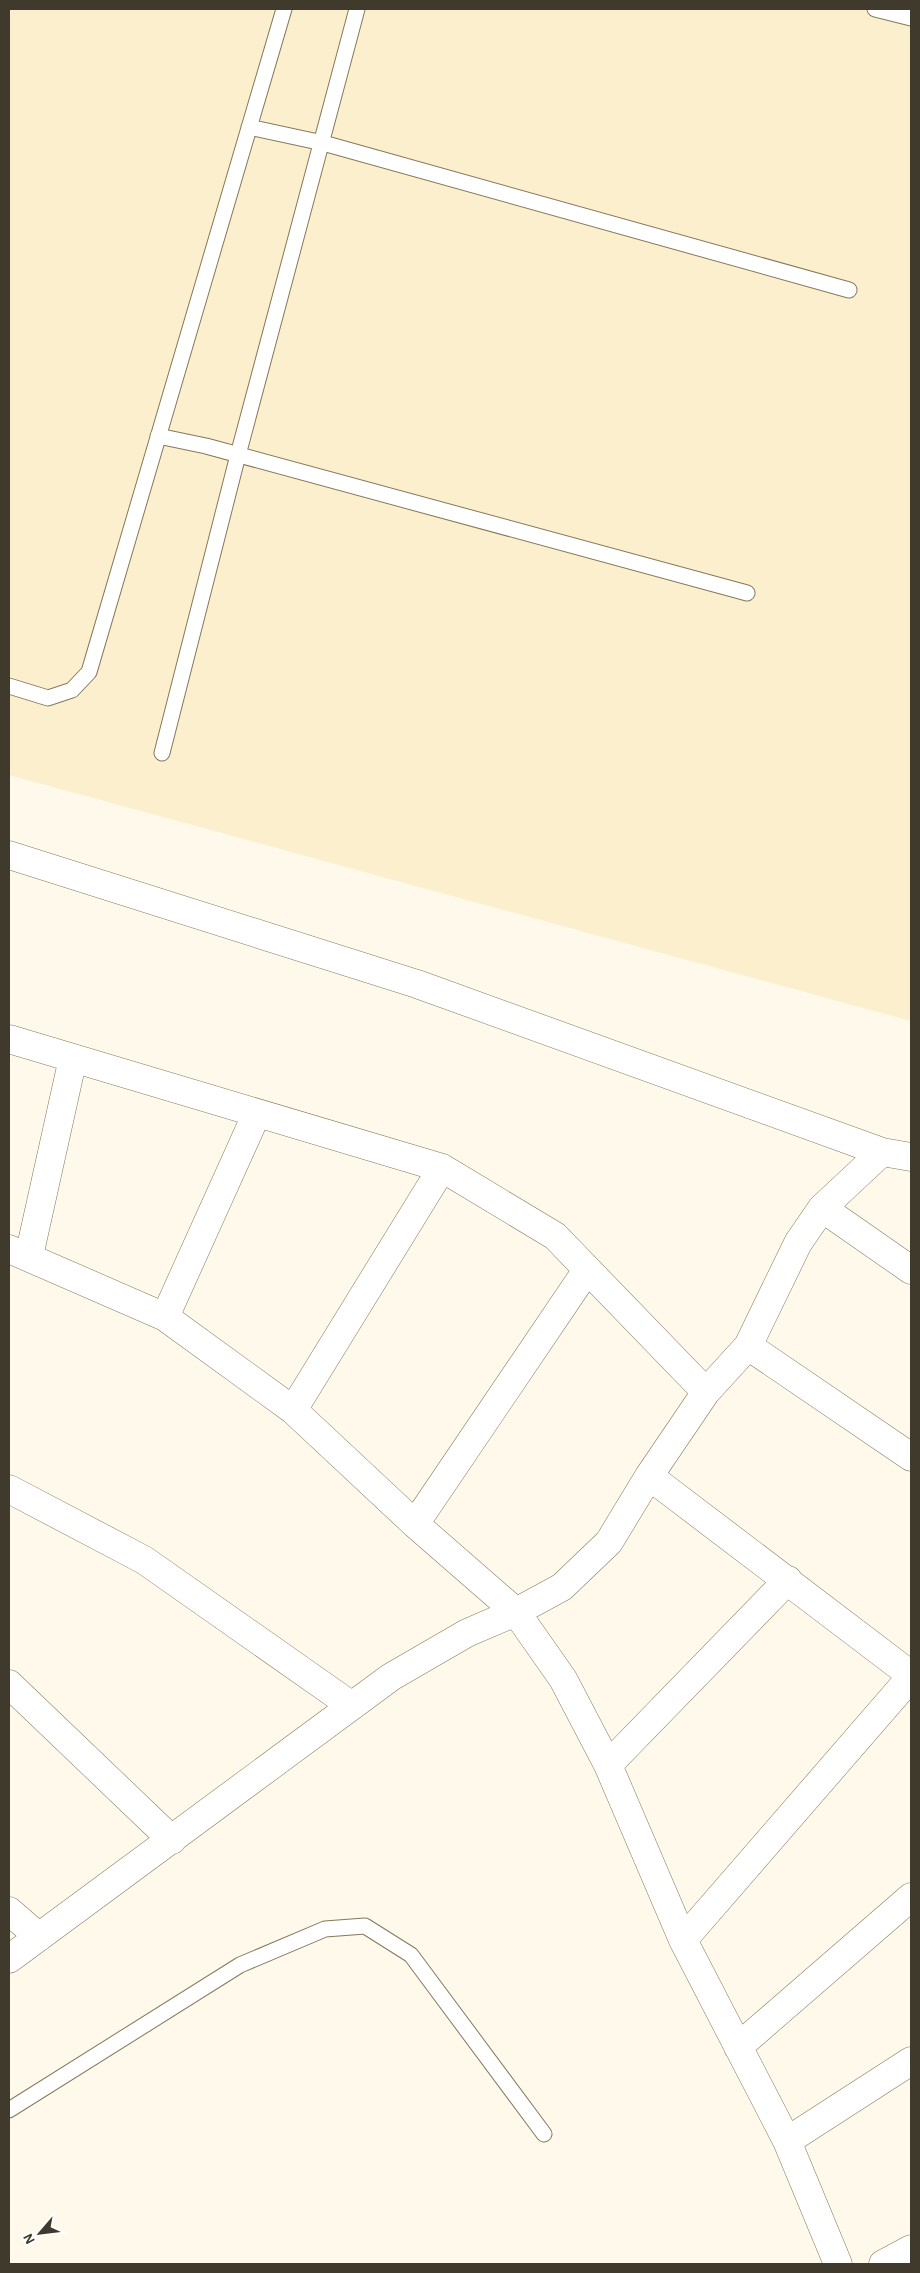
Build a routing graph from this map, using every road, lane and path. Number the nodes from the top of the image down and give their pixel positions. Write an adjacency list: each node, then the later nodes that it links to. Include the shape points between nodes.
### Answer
1 (284, 9): 5 (lane)
2 (357, 9): 6 (lane)
3 (875, 9): 4 (lane)
4 (911, 18)
5 (249, 127): 6 (lane); 8 (lane)
6 (323, 143): 7 (lane); 9 (lane)
7 (850, 290)
8 (158, 436): 9 (lane); 11 (lane, via 89,672 72,690 48,698)
9 (238, 455): 10 (lane); 12 (lane)
10 (747, 593)
11 (9, 686)
12 (162, 753)
13 (9, 855): 17 (street, via 417,984)
14 (9, 1039): 15 (street)
15 (72, 1058): 16 (street); 21 (street)
16 (257, 1113): 19 (street); 24 (street)
17 (882, 1152): 18 (street); 20 (street)
18 (911, 1157)
19 (442, 1168): 22 (street, via 554,1236); 27 (street)
20 (822, 1208): 23 (street); 25 (street, via 798,1243)
21 (19, 1253): 24 (street)
22 (588, 1270): 26 (street); 31 (street)
23 (911, 1270)
24 (164, 1317): 27 (street)
25 (748, 1346): 26 (street); 28 (street)
26 (706, 1392): 29 (street)
27 (293, 1410): 31 (street)
28 (911, 1457)
29 (649, 1476): 32 (street); 33 (street, via 609,1542 562,1587)
30 (9, 1489): 36 (street, via 144,1560)
31 (415, 1524): 33 (street)
32 (788, 1580): 34 (street); 37 (street)
33 (516, 1612): 36 (street, via 467,1633 392,1677); 37 (street, via 563,1679)
34 (911, 1676): 42 (street)
35 (9, 1684): 38 (street)
36 (352, 1706): 38 (street)
37 (608, 1765): 42 (street)
38 (172, 1840): 41 (street)
39 (911, 1897): 44 (street)
40 (9, 1911): 41 (street)
41 (39, 1937): 43 (street)
42 (683, 1940): 44 (street)
43 (9, 1959)
44 (738, 2047): 48 (street)
45 (911, 2061): 48 (street)
46 (9, 2110): 47 (lane, via 240,1965 325,1929 365,1926 411,1955)
47 (544, 2134)
48 (787, 2141): 50 (street)
49 (911, 2249): 51 (street)
50 (838, 2264)
51 (883, 2264)

